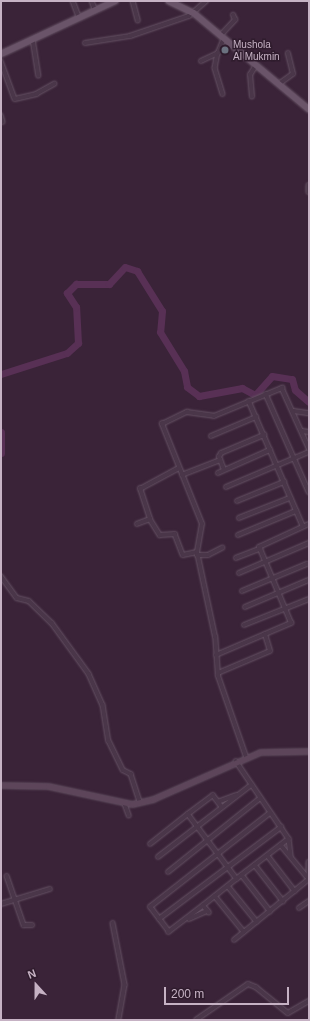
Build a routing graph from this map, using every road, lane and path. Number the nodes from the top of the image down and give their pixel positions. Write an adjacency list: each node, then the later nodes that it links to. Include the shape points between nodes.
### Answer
1 (73, 1): 10 (street)
2 (92, 1): 7 (street)
3 (115, 1): 7 (main road)
4 (133, 1): 11 (street)
5 (170, 1): 8 (main road)
6 (206, 1): 8 (street)
7 (95, 9): 10 (main road)
8 (194, 13): 12 (main road); 14 (street, via 130,36)
9 (233, 15): 12 (street, via 235,20)
10 (79, 17): 13 (main road)
11 (138, 20)
12 (223, 36): 15 (street); 20 (main road)
13 (33, 39): 16 (main road); 21 (street)
14 (85, 43)
15 (218, 53): 19 (street); 24 (street, via 215,68)
16 (1, 54)
17 (288, 54): 23 (street, via 294,74)
18 (1, 61): 22 (street, via 15,99 36,94)
19 (201, 61)
20 (256, 65): 23 (main road); 25 (street, via 250,75)
21 (39, 76)
22 (54, 84)
23 (278, 84): 26 (main road)
24 (223, 94)
25 (252, 97)
26 (309, 108)
27 (1, 115): 28 (street)
28 (3, 122)
29 (309, 185): 30 (street)
30 (309, 192)
31 (266, 394): 32 (street); 33 (street, via 283,389); 43 (street)
32 (250, 401): 35 (street); 46 (street, via 214,416 186,412 163,423)
33 (294, 411): 34 (street); 36 (street)
34 (309, 413)
35 (256, 417): 38 (street); 39 (street)
36 (302, 431): 37 (street); 40 (street)
37 (309, 432)
38 (264, 434): 41 (street); 44 (street, via 221,453)
39 (211, 436)
40 (309, 448)
41 (270, 450): 45 (street); 47 (street)
42 (309, 452): 43 (street)
43 (293, 456): 45 (street); 52 (street)
44 (220, 460): 47 (street); 49 (street)
45 (277, 466): 50 (street); 51 (street)
46 (179, 468): 49 (street); 57 (street, via 140,489)
47 (224, 470): 48 (street)
48 (218, 473)
49 (182, 475): 65 (street, via 202,524)
50 (284, 482): 53 (street); 54 (street)
51 (226, 487)
52 (309, 492)
53 (290, 498): 55 (street); 56 (street)
54 (237, 501)
55 (296, 511): 60 (street); 61 (street)
56 (239, 518)
57 (150, 519): 58 (street); 65 (street, via 161,536 174,534 183,555)
58 (137, 524)
59 (309, 524): 60 (street)
60 (303, 526): 64 (street, via 262,544)
61 (238, 535)
62 (309, 543): 67 (street)
63 (222, 548): 65 (street, via 208,555)
64 (260, 549): 66 (street); 67 (street)
65 (197, 554): 80 (street)
66 (236, 558)
67 (266, 561): 69 (street); 71 (street)
68 (307, 564): 71 (street)
69 (239, 573)
70 (1, 576): 89 (street, via 17,598 29,600 52,623 88,674 103,705 109,741 123,770 131,774)
71 (273, 578): 73 (street); 74 (street)
72 (309, 580): 74 (street)
73 (242, 591)
74 (279, 592): 76 (street); 77 (street)
75 (309, 599): 77 (street)
76 (245, 607)
77 (286, 608): 78 (street); 79 (street, via 291,623)
78 (244, 625)
79 (265, 635): 80 (street); 81 (street, via 270,651)
80 (216, 655): 81 (street)
81 (218, 673): 83 (street)
82 (309, 751): 83 (street, via 269,751)
83 (246, 757): 84 (street)
84 (236, 761): 86 (street); 89 (street)
85 (1, 785): 91 (street, via 48,786)
86 (250, 785): 87 (street); 88 (street)
87 (240, 793): 90 (street); 92 (street)
88 (259, 799): 93 (street); 99 (street)
89 (140, 802): 91 (street)
90 (218, 802): 92 (street); 94 (street, via 213,795)
91 (125, 804): 95 (street)
92 (222, 807): 96 (street)
93 (270, 813): 97 (street); 102 (street)
94 (188, 814): 96 (street); 100 (street)
95 (129, 815)
96 (198, 827): 99 (street); 105 (street)
97 (281, 827): 98 (street); 108 (street)
98 (289, 839): 101 (street); 104 (street)
99 (208, 840): 102 (street); 109 (street)
100 (150, 844)
101 (281, 845): 103 (street); 104 (street)
102 (218, 853): 108 (street); 125 (street, via 152,904)
103 (268, 856): 107 (street); 116 (street)
104 (291, 856): 113 (street)
105 (158, 857)
106 (309, 862): 113 (street)
107 (255, 865): 110 (street); 119 (street)
108 (228, 867): 112 (street); 125 (street)
109 (168, 872)
110 (242, 875): 112 (street); 124 (street)
111 (7, 876): 118 (street)
112 (237, 879): 114 (street)
113 (309, 879): 116 (street)
114 (228, 886): 117 (street); 127 (street)
115 (50, 889): 118 (street)
116 (295, 891): 119 (street)
117 (215, 896): 122 (street); 130 (street)
118 (16, 899): 121 (street); 129 (street, via 25,926)
119 (283, 901): 124 (street)
120 (309, 901): 123 (street)
121 (1, 904)
122 (203, 906): 126 (street); 126 (street, via 208,912)
123 (299, 908)
124 (270, 911): 127 (street)
125 (160, 920): 126 (street, via 169,932)
126 (185, 920)
127 (257, 922): 130 (street)
128 (113, 923): 133 (street, via 125,985)
129 (32, 925)
130 (244, 932): 131 (street)
131 (234, 940)
132 (309, 1001): 134 (street, via 288,1013 256,986 248,984)
133 (119, 1020)
134 (196, 1020)

